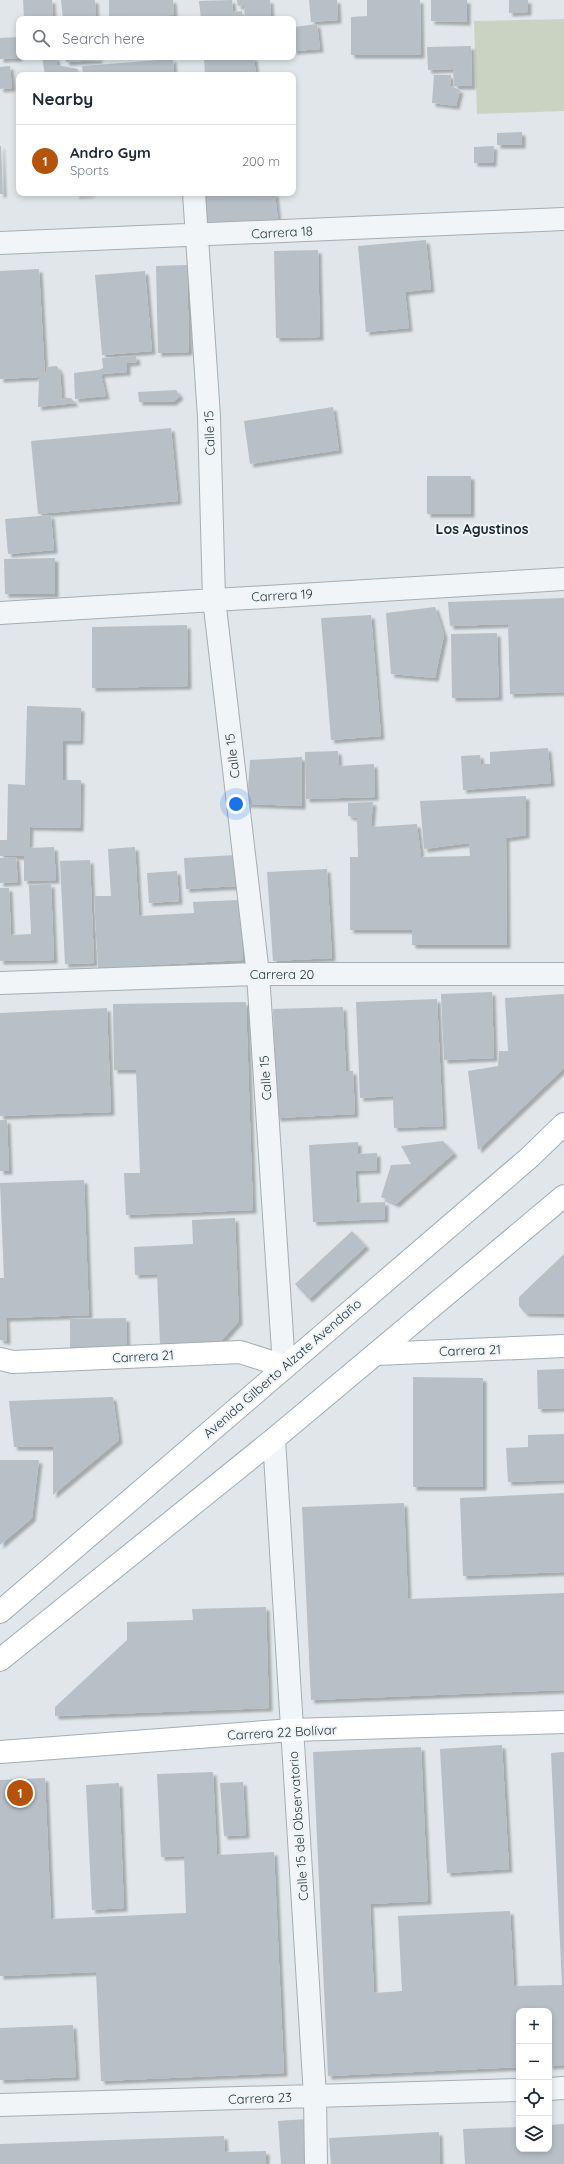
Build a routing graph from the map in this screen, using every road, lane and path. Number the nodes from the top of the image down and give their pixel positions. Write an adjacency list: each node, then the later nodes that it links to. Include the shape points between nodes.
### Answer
1 (194, 196): 3 (street, Calle 15)
2 (564, 219): 3 (street, Carrera 18)
3 (196, 236): 4 (street, Carrera 18); 6 (street, Calle 15, via 209,417)
4 (0, 243)
5 (564, 579): 6 (street, Carrera 19)
6 (214, 599): 7 (street, Carrera 19); 8 (street, Calle 15)
7 (0, 613)
8 (258, 974): 9 (street, Carrera 20); 10 (street, Carrera 20); 16 (street, Calle 15)
9 (564, 974)
10 (0, 983)
11 (564, 1124): 16 (main road, Avenida Gilberto Alzate Avendaño, via 530,1157)
12 (564, 1196): 14 (main road)
13 (564, 1346): 14 (main road, Carrera 21)
14 (376, 1354): 17 (main road)
15 (0, 1359): 16 (main road, Carrera 21, via 13,1362 240,1352)
16 (284, 1366): 18 (main road, Avenida Gilberto Alzate Avendaño)
17 (274, 1439): 19 (main road); 21 (street, Calle 15 del Observatorio)
18 (0, 1612)
19 (0, 1660)
20 (564, 1722): 21 (main road, Carrera 22 Bolívar)
21 (292, 1730): 22 (main road, Carrera 22 Bolívar); 26 (street, Calle 15 del Observatorio)
22 (0, 1752)
23 (564, 2088): 24 (street)
24 (552, 2089)
25 (516, 2090): 26 (street, Carrera 23)
26 (314, 2096): 27 (street, Carrera 23); 28 (street, Calle 15 del Observatorio)
27 (0, 2105)
28 (316, 2164)

